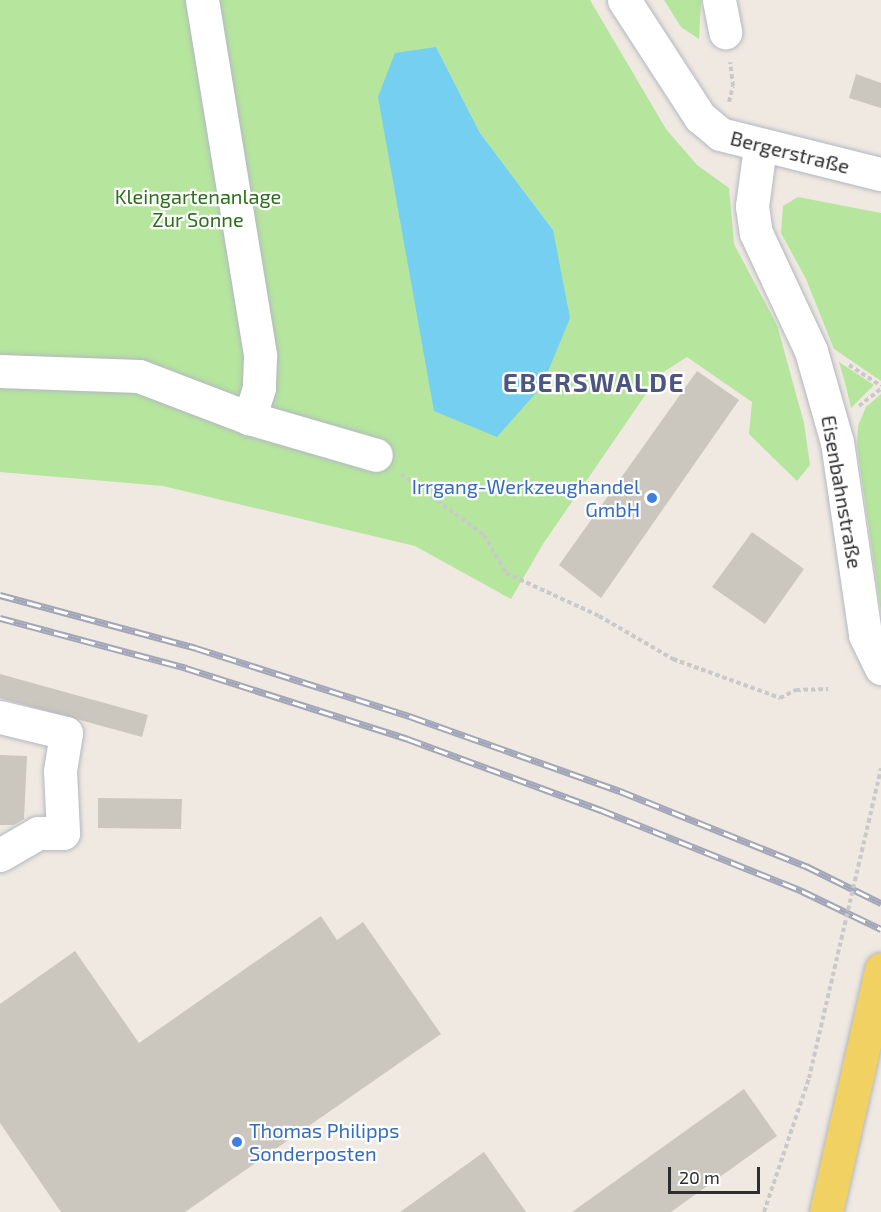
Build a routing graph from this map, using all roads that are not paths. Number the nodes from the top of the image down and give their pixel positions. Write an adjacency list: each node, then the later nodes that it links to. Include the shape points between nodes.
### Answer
1 (202, 0): 8 (street, via 260,356 259,388)
2 (624, 0): 5 (street, Bergerstraße, via 700,117 720,134)
3 (719, 0): 4 (street)
4 (725, 32)
5 (760, 147): 6 (street, Bergerstraße); 10 (street, Eisenbahnstraße, via 752,206 756,233 812,351 837,442 865,635)
6 (881, 174)
7 (0, 371): 8 (street, via 139,376)
8 (249, 418): 9 (street)
9 (376, 455)
10 (881, 668)
11 (0, 717): 12 (street, via 66,734 60,771 63,833 38,833)
12 (0, 855)
13 (881, 969): 14 (main road)
14 (826, 1212)

